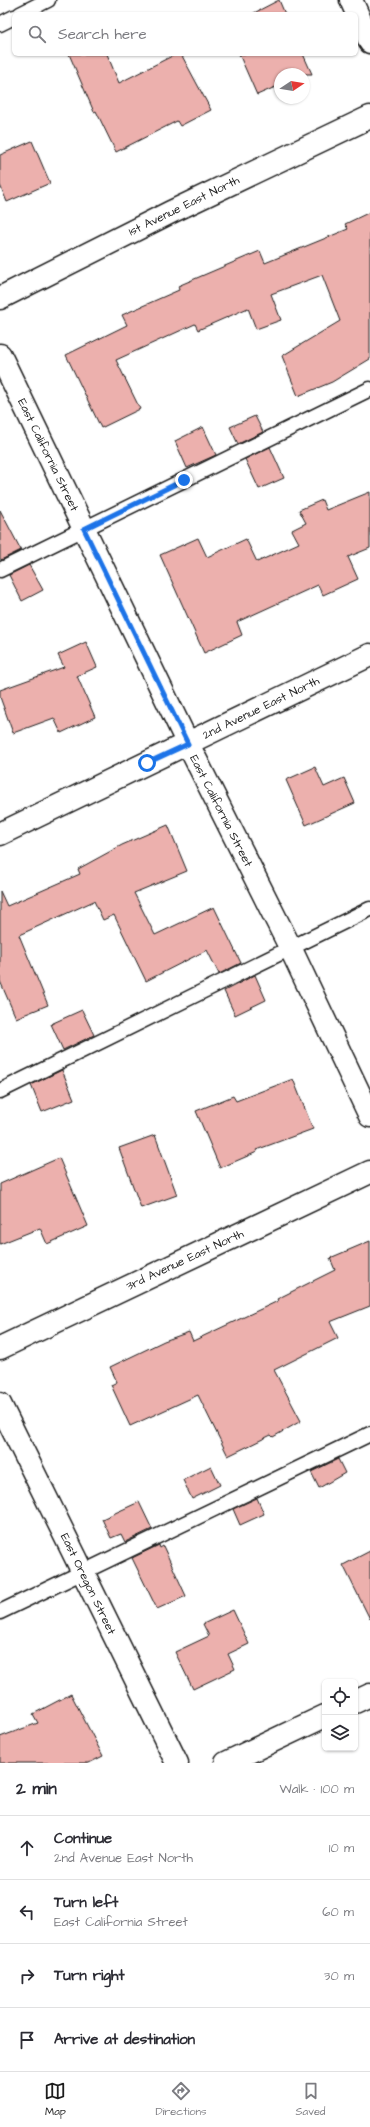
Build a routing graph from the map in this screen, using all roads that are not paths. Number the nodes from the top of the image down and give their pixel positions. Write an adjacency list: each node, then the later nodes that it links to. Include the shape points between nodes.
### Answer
1 (48, 0): 3 (lane)
2 (351, 0): 4 (street)
3 (24, 12)
4 (356, 12)
5 (358, 15): 8 (street)
6 (12, 18): 7 (lane)
7 (0, 24)
8 (370, 42)
9 (370, 117): 10 (street, 1st Avenue East North, via 171,212)
10 (0, 298)
11 (0, 355): 13 (street, East California Street)
12 (370, 389): 13 (lane)
13 (84, 529): 14 (lane); 16 (street, East California Street)
14 (0, 570)
15 (370, 655): 16 (street, 2nd Avenue East North)
16 (188, 744): 17 (street, 2nd Avenue East North); 19 (street, East California Street)
17 (0, 834)
18 (370, 909): 19 (lane)
19 (291, 948): 20 (lane); 21 (street, East California Street)
20 (0, 1091)
21 (370, 1116)
22 (370, 1172): 23 (street, 3rd Avenue East North)
23 (0, 1348)
24 (0, 1404): 26 (street, East Oregon Street)
25 (370, 1434): 26 (lane)
26 (82, 1572): 27 (lane); 31 (street, East Oregon Street)
27 (0, 1612)
28 (370, 1695): 29 (street)
29 (358, 1701)
30 (322, 1717): 32 (street)
31 (177, 1763)
32 (226, 1763)

